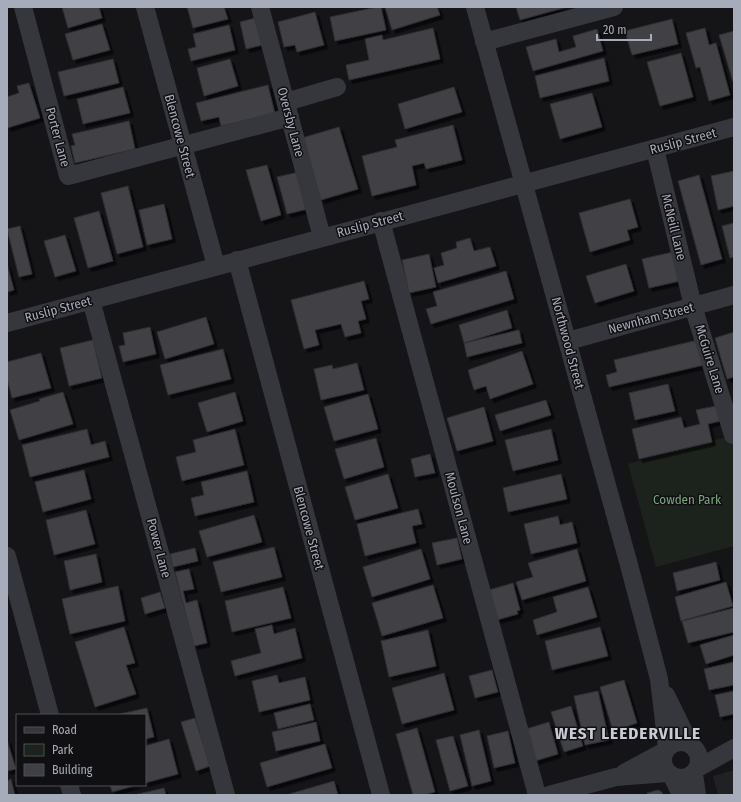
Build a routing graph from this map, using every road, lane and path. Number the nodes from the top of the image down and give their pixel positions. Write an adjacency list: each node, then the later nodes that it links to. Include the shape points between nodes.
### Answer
1 (23, 7): 10 (street, Porter Lane, via 68,176)
2 (145, 7): 10 (street, Blencowe Street)
3 (260, 7): 8 (street, Oversby Lane)
4 (475, 7): 6 (street, Northwood Street)
5 (612, 7): 6 (street)
6 (484, 42): 12 (street, Northwood Street)
7 (337, 87): 8 (street)
8 (288, 109): 10 (street); 14 (street, Oversby Lane)
9 (734, 127): 11 (street, Ruslip Street)
10 (183, 145): 16 (street, Blencowe Street)
11 (655, 149): 12 (street, Ruslip Street); 19 (street, McNeill Lane)
12 (524, 185): 13 (street, Ruslip Street); 21 (street, Northwood Street)
13 (381, 221): 14 (street, Ruslip Street); 35 (street, Moulson Lane)
14 (322, 237): 15 (street, Ruslip Street)
15 (237, 260): 16 (street, Ruslip Street); 34 (street, Blencowe Street)
16 (216, 266): 18 (street, Ruslip Street)
17 (734, 295): 19 (street, Newnham Street)
18 (92, 300): 20 (street, Ruslip Street); 33 (street, Power Lane)
19 (693, 306): 21 (street, Newnham Street); 22 (street, McGuire Lane)
20 (7, 323)
21 (568, 341): 24 (street, Northwood Street)
22 (733, 435)
23 (7, 556): 25 (street)
24 (659, 679): 27 (street, Northwood Street); 29 (street, Northwood Street)
25 (50, 714)
26 (734, 743): 27 (street)
27 (692, 745): 29 (street, via 678,742); 30 (street, via 699,753 700,761)
28 (734, 748): 30 (street)
29 (666, 749): 31 (street, via 663,762); 32 (street)
30 (696, 771): 31 (street, via 687,778 679,779); 38 (street)
31 (669, 775): 32 (street); 37 (street)
32 (616, 777): 36 (street)
33 (226, 795)
34 (381, 795)
35 (537, 795)
36 (549, 795)
37 (680, 795)
38 (697, 795)

